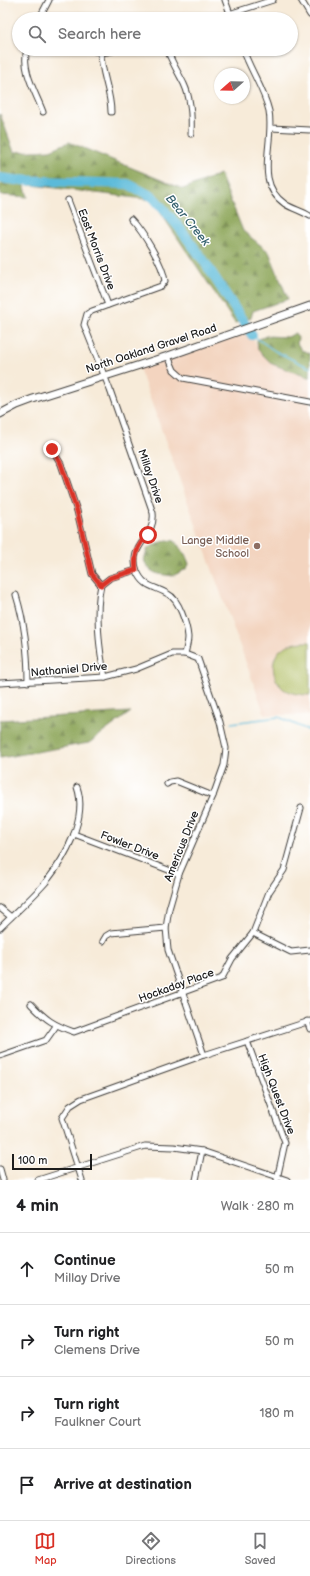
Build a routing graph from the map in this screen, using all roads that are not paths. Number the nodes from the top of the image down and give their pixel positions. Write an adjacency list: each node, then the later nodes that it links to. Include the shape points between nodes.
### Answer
1 (49, 0): 5 (street)
2 (225, 0): 6 (street)
3 (273, 0): 7 (street)
4 (302, 0): 8 (street)
5 (43, 12)
6 (230, 12)
7 (242, 12)
8 (310, 16)
9 (25, 56): 13 (street, via 26,69)
10 (101, 56): 14 (street)
11 (170, 56): 17 (street, via 189,99)
12 (246, 56): 15 (street, via 266,98)
13 (43, 112)
14 (111, 112)
15 (271, 128): 16 (street); 19 (street, via 266,164 271,188 285,204)
16 (310, 130)
17 (191, 134)
18 (68, 200): 21 (street, East Morris Drive)
19 (310, 216)
20 (131, 219): 21 (street, via 164,274 165,281 161,286)
21 (108, 305): 24 (street, Millay Drive, via 87,314 84,325)
22 (310, 306): 23 (street, North Oakland Gravel Road)
23 (168, 356): 24 (street, North Oakland Gravel Road); 25 (street, via 174,370 183,378)
24 (104, 375): 26 (street, North Oakland Gravel Road, via 17,405); 28 (street, Millay Drive, via 153,513 152,527 136,552)
25 (310, 402)
26 (0, 414)
27 (52, 449): 29 (street, via 61,464 77,511 92,574)
28 (136, 570): 29 (street, via 110,578); 31 (street, via 148,585 167,593 176,601 188,632)
29 (101, 585): 32 (street, via 98,605)
30 (16, 595): 33 (street, via 25,631)
31 (185, 654): 32 (street, Nathaniel Drive, via 172,654 136,669); 37 (street, Americus Drive, via 198,659 220,722 226,748 224,765)
32 (105, 677): 33 (street, Nathaniel Drive)
33 (28, 682): 34 (street, Nathaniel Drive)
34 (0, 683)
35 (167, 784): 37 (street, via 176,782)
36 (77, 787): 39 (street, via 81,809)
37 (213, 796): 40 (street, Americus Drive)
38 (301, 808): 45 (street, Hockaday Place, via 284,870 269,892)
39 (74, 834): 40 (street, Fowler Drive); 42 (street, via 59,864 45,883)
40 (179, 874): 44 (street, Americus Drive, via 168,909)
41 (0, 908): 42 (street)
42 (11, 917): 43 (street)
43 (0, 928)
44 (166, 928): 46 (street, via 111,933); 48 (street, Americus Drive, via 168,950)
45 (253, 933): 47 (street, via 291,952); 48 (street, Hockaday Place, via 232,959 222,978)
46 (103, 941)
47 (310, 950)
48 (184, 993): 51 (street, Hockaday Place, via 74,1032); 55 (street, Americus Drive)
49 (31, 1004): 51 (street, Hockaday Place)
50 (309, 1021): 52 (street); 53 (street)
51 (56, 1026): 54 (street, via 46,1040)
52 (310, 1029)
53 (247, 1042): 55 (street); 59 (street, High Quest Drive, via 285,1143)
54 (0, 1056)
55 (204, 1056): 57 (street, via 81,1099 70,1106 62,1118)
56 (202, 1151): 57 (street, via 145,1146); 59 (street); 63 (street)
57 (77, 1167): 61 (street); 62 (street)
58 (0, 1169): 60 (street)
59 (277, 1179): 64 (street)
60 (3, 1180)
61 (38, 1180)
62 (82, 1180)
63 (196, 1180)
64 (286, 1180)

